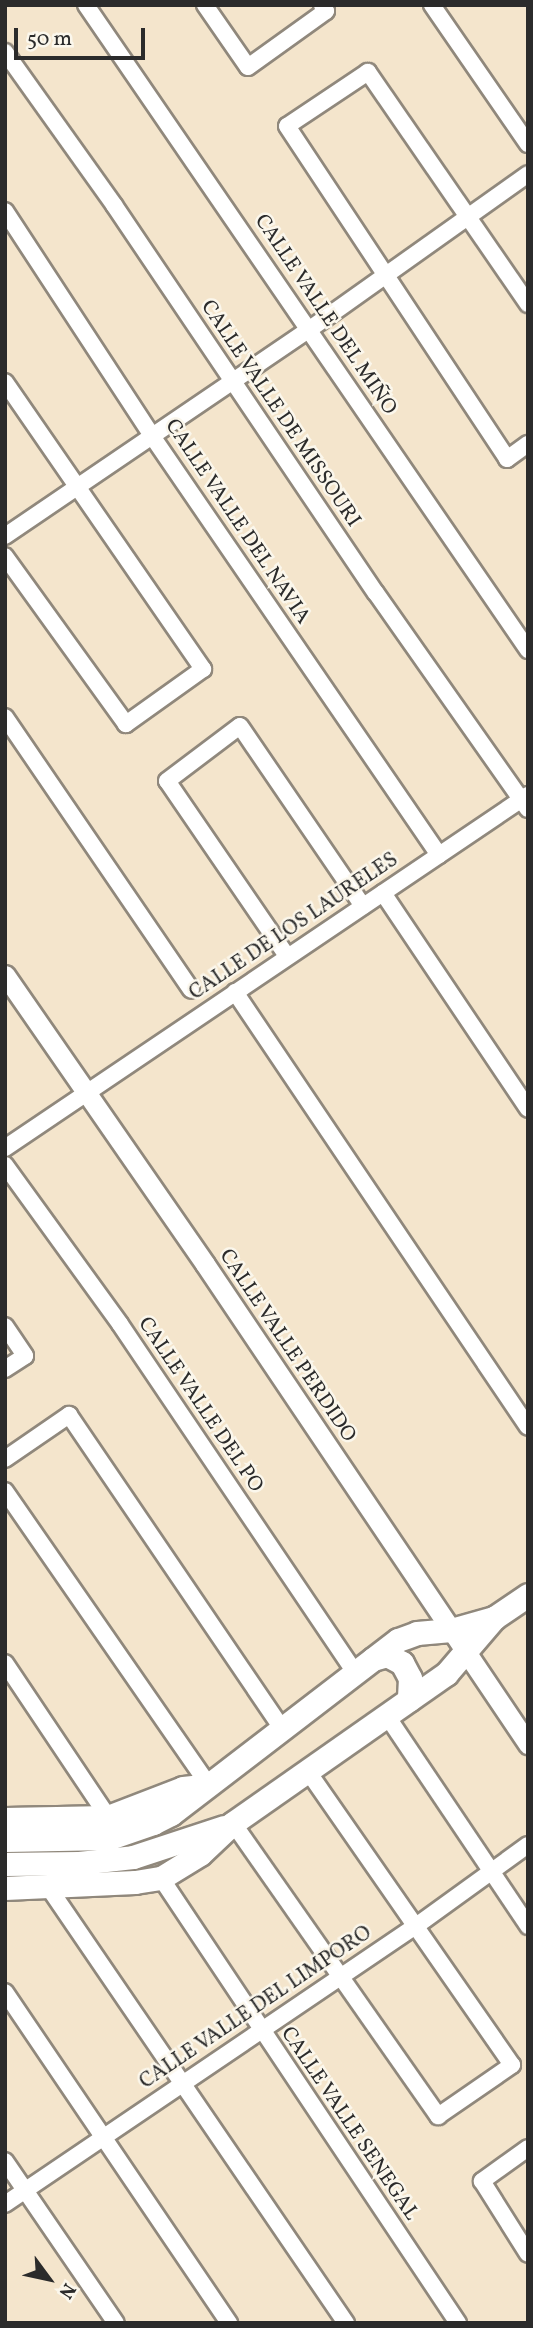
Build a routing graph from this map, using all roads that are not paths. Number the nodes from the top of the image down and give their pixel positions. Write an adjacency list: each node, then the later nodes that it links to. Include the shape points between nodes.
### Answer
1 (86, 5): 12 (street, CALLE VALLE DEL MIÑO)
2 (205, 5): 4 (street, via 248,67)
3 (432, 5): 6 (street)
4 (324, 8)
5 (5, 52): 13 (street, CALLE VALLE DE MISSOURI)
6 (528, 144)
7 (528, 174): 9 (street)
8 (5, 211): 15 (street, CALLE VALLE DEL NAVIA)
9 (467, 216): 10 (street); 10 (street, via 368,72 287,126); 11 (street)
10 (387, 274): 12 (street); 16 (street, via 507,459)
11 (528, 303)
12 (310, 329): 13 (street); 20 (street, CALLE VALLE DEL MIÑO)
13 (232, 381): 15 (street); 22 (street, CALLE VALLE DE MISSOURI)
14 (5, 382): 17 (street)
15 (152, 436): 17 (street); 23 (street, CALLE VALLE DEL NAVIA)
16 (528, 444)
17 (77, 488): 18 (street); 19 (street, via 203,669 126,724)
18 (5, 536)
19 (5, 556)
20 (528, 650)
21 (5, 717): 28 (street)
22 (526, 801): 23 (street, CALLE DE LOS LAURELES)
23 (439, 855): 24 (street, CALLE DE LOS LAURELES)
24 (383, 892): 25 (street, CALLE DE LOS LAURELES); 31 (street)
25 (363, 906): 26 (street, CALLE DE LOS LAURELES); 26 (street, via 240,726 167,781)
26 (287, 956): 29 (street, CALLE DE LOS LAURELES)
27 (5, 975): 30 (street, CALLE VALLE PERDIDO)
28 (191, 990)
29 (235, 992): 30 (street, CALLE DE LOS LAURELES); 36 (street)
30 (85, 1095): 32 (street, CALLE DE LOS LAURELES); 41 (street, CALLE VALLE PERDIDO, via 205,1264)
31 (528, 1109)
32 (5, 1148)
33 (5, 1165): 44 (street, CALLE VALLE DEL PO)
34 (5, 1326): 35 (street, via 25,1356)
35 (5, 1369)
36 (528, 1427)
37 (5, 1459): 47 (street, via 69,1415)
38 (5, 1491): 50 (street)
39 (528, 1595): 40 (main road)
40 (494, 1618): 41 (main road); 42 (main road)
41 (451, 1630): 42 (street, CALLE VALLE PERDIDO); 44 (main road, via 398,1640)
42 (465, 1651): 45 (main road, via 446,1674); 48 (street, CALLE VALLE PERDIDO)
43 (5, 1663): 51 (street)
44 (364, 1666): 45 (main road, via 387,1655 402,1663 410,1678); 47 (main road)
45 (409, 1700): 46 (main road)
46 (387, 1716): 49 (main road); 57 (street)
47 (282, 1728): 50 (main road)
48 (528, 1744)
49 (308, 1771): 53 (main road); 61 (street)
50 (209, 1786): 51 (main road, via 183,1788); 54 (main road, via 171,1814 110,1838)
51 (108, 1817): 52 (main road)
52 (5, 1819)
53 (233, 1823): 56 (main road, via 133,1857); 58 (main road, via 200,1854); 63 (street)
54 (5, 1840)
55 (528, 1845): 57 (street, CALLE VALLE DEL LIMPORO)
56 (5, 1864)
57 (491, 1872): 61 (street, CALLE VALLE DEL LIMPORO); 62 (street)
58 (161, 1878): 60 (main road); 65 (street, CALLE VALLE SENEGAL)
59 (5, 1888): 60 (main road)
60 (48, 1888): 66 (street)
61 (416, 1926): 63 (street, CALLE VALLE DEL LIMPORO); 63 (street, via 512,2064 438,2116)
62 (528, 1926)
63 (338, 1977): 65 (street, CALLE VALLE DEL LIMPORO)
64 (5, 1992): 67 (street)
65 (261, 2030): 66 (street, CALLE VALLE DEL LIMPORO); 76 (street, CALLE VALLE SENEGAL)
66 (182, 2082): 67 (street, CALLE VALLE DEL LIMPORO); 75 (street)
67 (103, 2136): 70 (street, CALLE VALLE DEL LIMPORO); 74 (street)
68 (528, 2148): 72 (street, via 482,2181)
69 (5, 2161): 70 (street)
70 (25, 2190): 71 (street, CALLE VALLE DEL LIMPORO); 73 (street)
71 (5, 2203)
72 (528, 2254)
73 (116, 2323)
74 (229, 2323)
75 (346, 2323)
76 (457, 2323)

